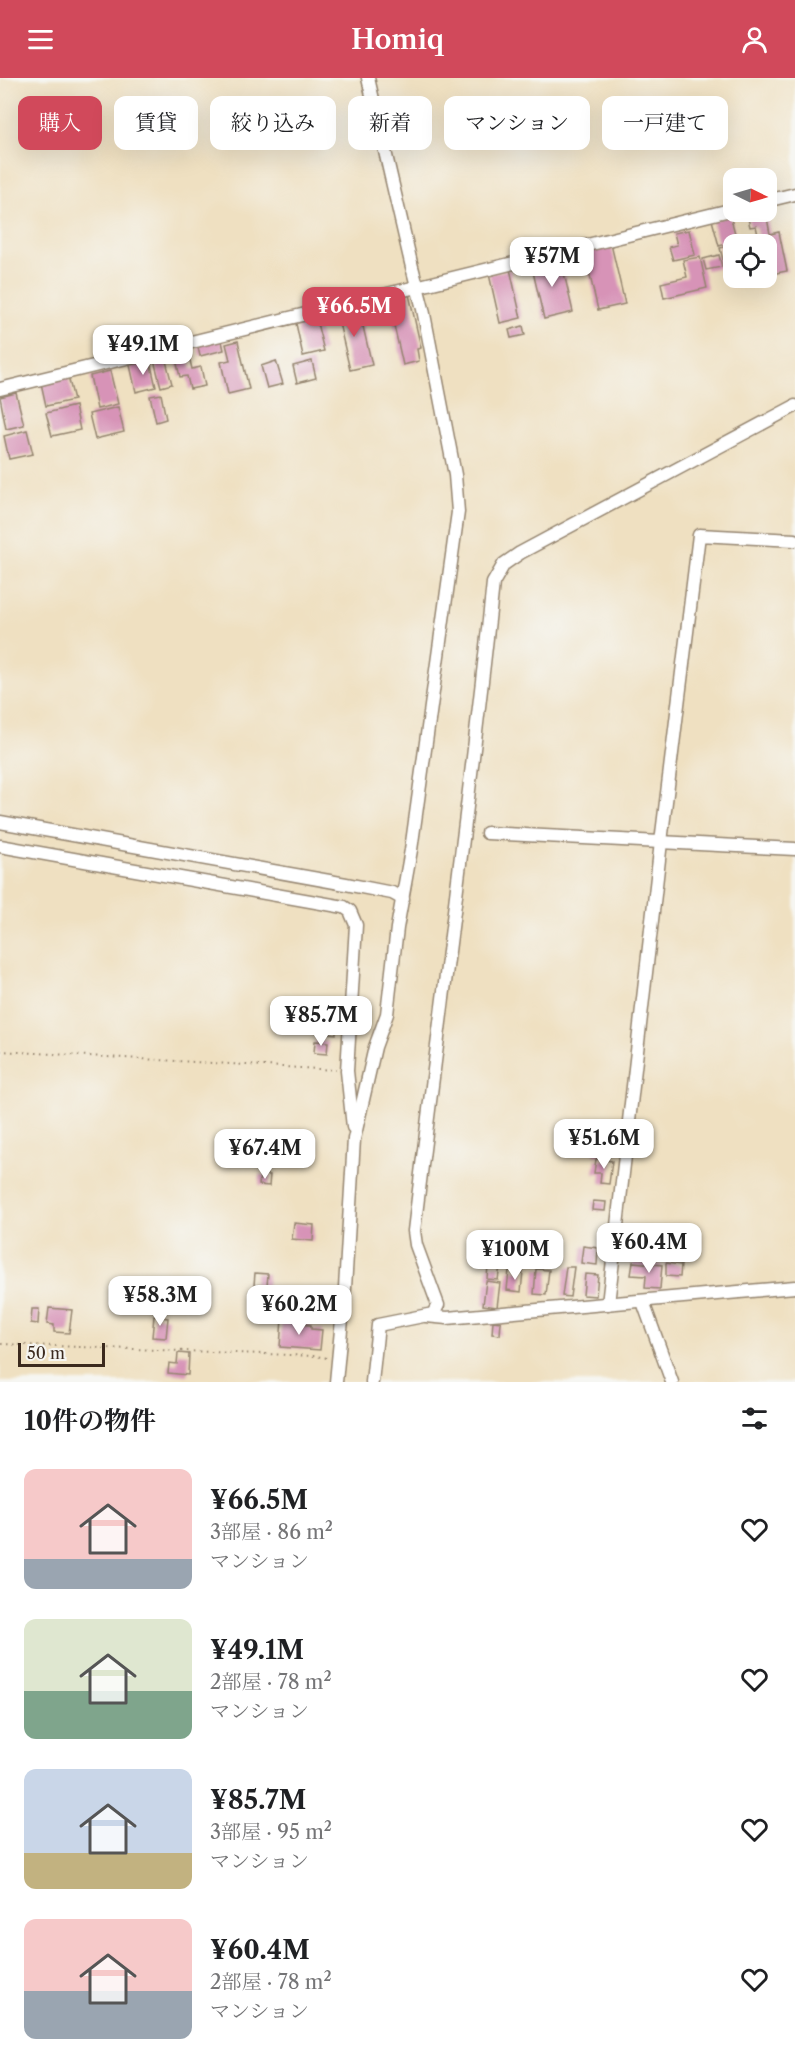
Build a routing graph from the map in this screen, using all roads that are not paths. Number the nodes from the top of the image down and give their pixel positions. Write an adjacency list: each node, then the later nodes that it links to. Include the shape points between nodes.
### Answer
1 (368, 78): 5 (street)
2 (795, 194): 3 (street)
3 (777, 198)
4 (723, 212): 5 (street)
5 (418, 286): 6 (street); 14 (street, via 455,476 458,512)
6 (0, 388)
7 (795, 406): 19 (street, via 520,553 504,564 493,582 414,1231 438,1305 433,1314)
8 (795, 540): 11 (street, via 699,535)
9 (0, 822): 14 (street, via 346,884 392,893)
10 (487, 833): 11 (street)
11 (661, 842): 13 (street); 18 (street)
12 (0, 846): 15 (street, via 350,911 356,925 347,1071)
13 (795, 849)
14 (403, 899): 15 (street, via 387,1014 375,1047)
15 (354, 1139): 20 (street)
16 (795, 1287): 17 (street)
17 (644, 1302): 18 (street); 22 (street)
18 (608, 1304): 19 (street, via 447,1318)
19 (426, 1316): 21 (street, via 378,1325)
20 (336, 1382)
21 (372, 1382)
22 (672, 1382)

